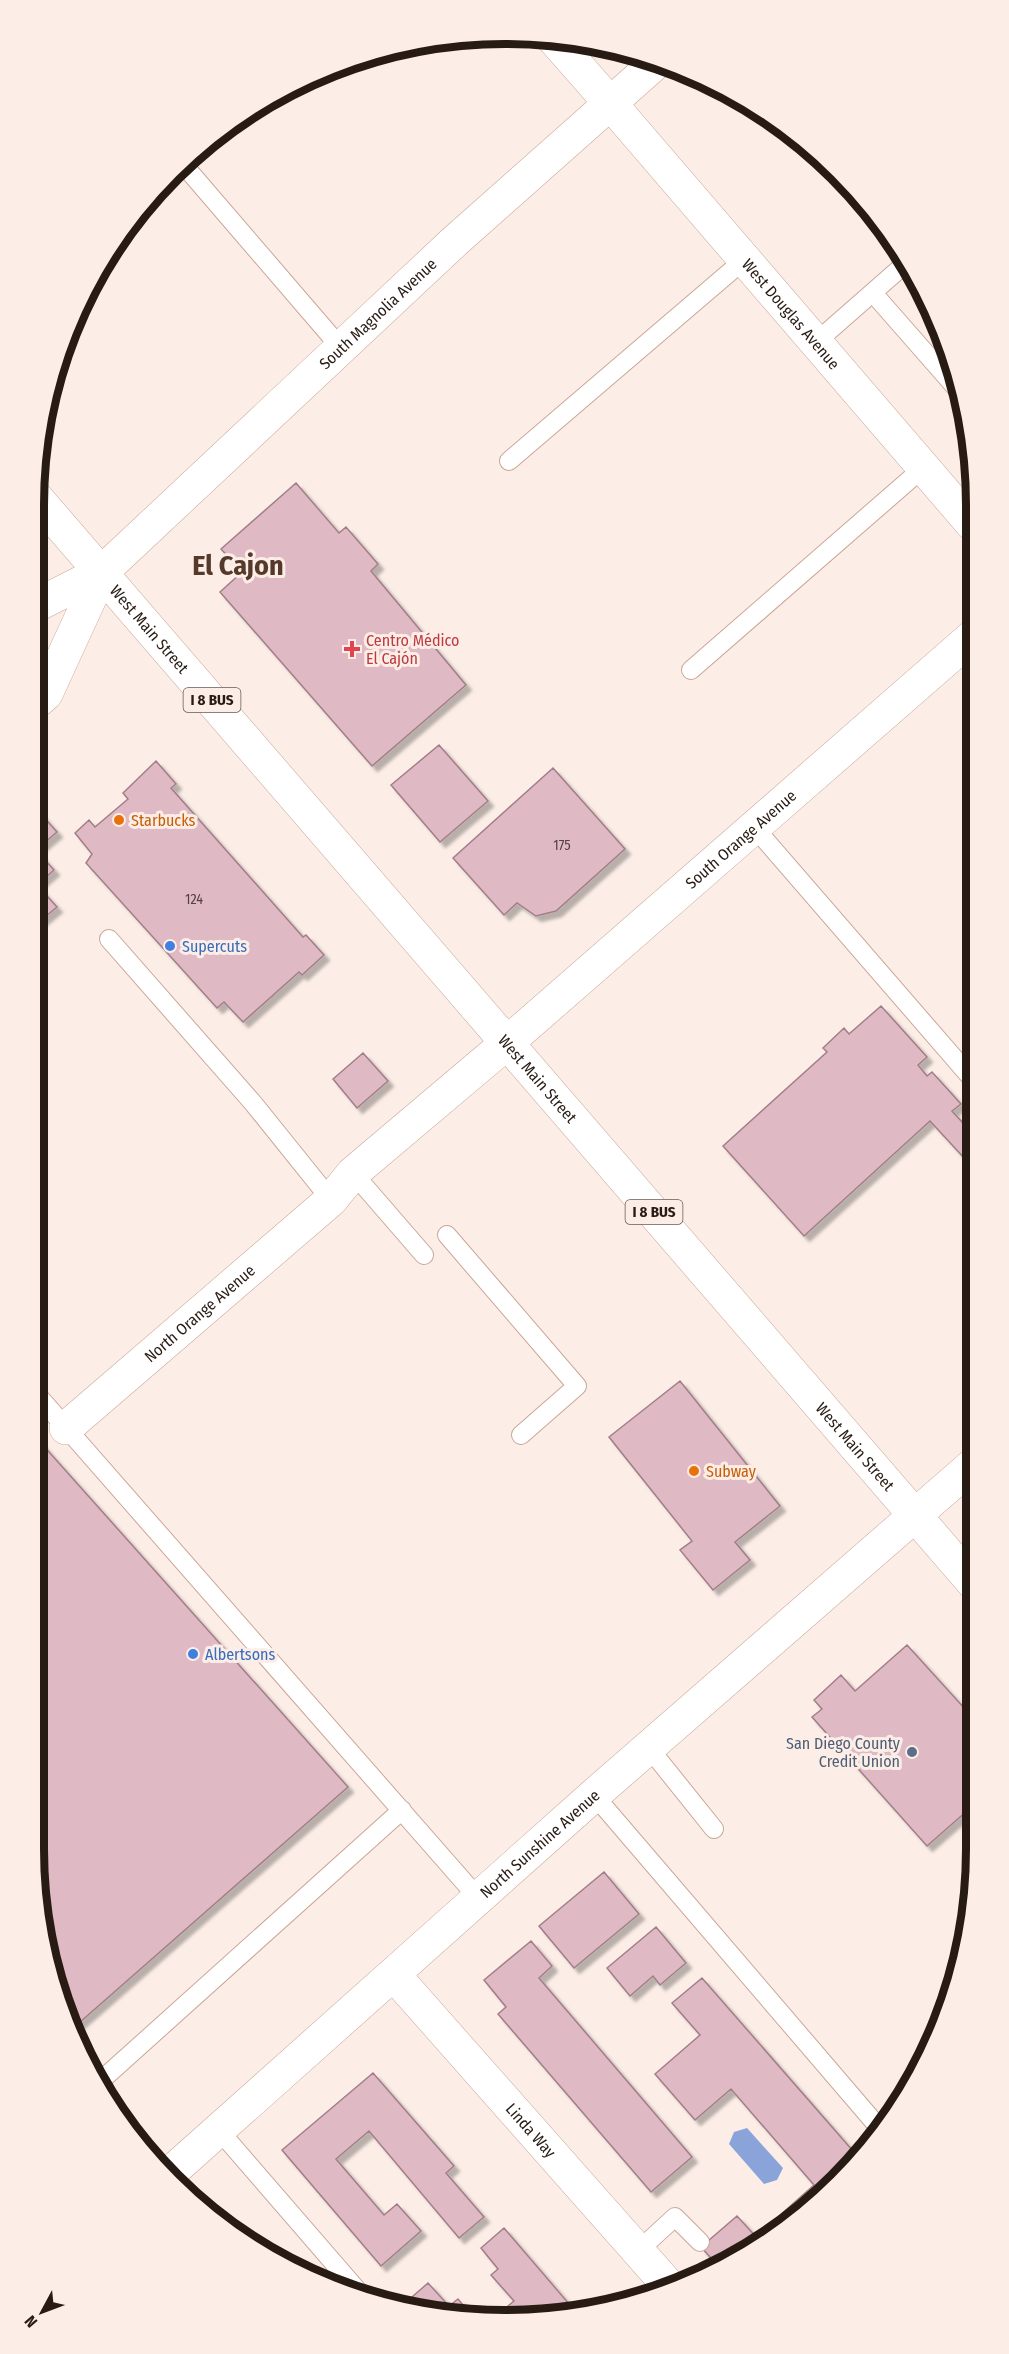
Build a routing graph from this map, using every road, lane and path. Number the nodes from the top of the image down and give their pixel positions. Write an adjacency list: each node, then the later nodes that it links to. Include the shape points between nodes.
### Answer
1 (560, 47): 3 (street, West Douglas Avenue)
2 (651, 67): 3 (street, South Magnolia Avenue)
3 (610, 104): 5 (street, West Douglas Avenue); 9 (street, South Magnolia Avenue, via 455,240)
4 (188, 171): 9 (lane)
5 (744, 260): 8 (street, West Douglas Avenue); 11 (lane)
6 (900, 268): 7 (lane)
7 (873, 293): 8 (lane); 10 (lane)
8 (815, 343): 12 (street, West Douglas Avenue)
9 (341, 348): 15 (street, South Magnolia Avenue)
10 (948, 379)
11 (509, 461)
12 (923, 468): 14 (street, West Douglas Avenue); 18 (lane)
13 (44, 506): 15 (street, I 8 BUS)
14 (966, 517)
15 (102, 572): 16 (street); 19 (street); 22 (street, West Main Street / I 8 BUS)
16 (44, 601)
17 (966, 642): 20 (street, South Orange Avenue)
18 (691, 670)
19 (44, 696)
20 (754, 827): 22 (street, South Orange Avenue); 23 (lane)
21 (109, 939): 25 (lane, via 253,1103)
22 (508, 1042): 24 (street); 32 (street, West Main Street / I 8 BUS)
23 (966, 1072)
24 (353, 1173): 25 (street, North Orange Avenue); 27 (lane)
25 (330, 1200): 29 (street, North Orange Avenue)
26 (447, 1235): 30 (lane, via 577,1386)
27 (424, 1255)
28 (44, 1403): 29 (lane)
29 (66, 1428): 36 (lane)
30 (521, 1435)
31 (966, 1471): 32 (street, North Sunshine Avenue)
32 (915, 1516): 33 (street, West Main Street / I 8 BUS); 34 (street, North Sunshine Avenue)
33 (966, 1576)
34 (649, 1748): 35 (street, North Sunshine Avenue); 37 (lane)
35 (594, 1795): 38 (street, North Sunshine Avenue); 41 (lane)
36 (402, 1810): 38 (lane); 40 (lane)
37 (714, 1828)
38 (479, 1899): 39 (street, North Sunshine Avenue)
39 (394, 1975): 42 (street, North Sunshine Avenue); 45 (street, Linda Way)
40 (104, 2078)
41 (875, 2123)
42 (218, 2128): 43 (street, North Sunshine Avenue); 47 (lane)
43 (174, 2170)
44 (700, 2242): 45 (lane, via 675,2217)
45 (638, 2251): 46 (street, Linda Way)
46 (665, 2281)
47 (353, 2285)

